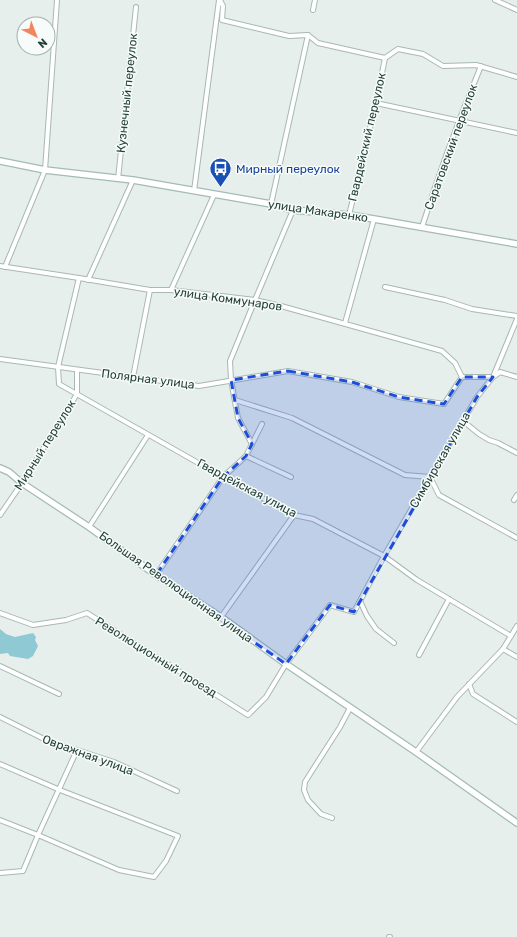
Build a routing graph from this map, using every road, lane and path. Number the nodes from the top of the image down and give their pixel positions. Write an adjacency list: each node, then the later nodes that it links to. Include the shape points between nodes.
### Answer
1 (57, 0): 16 (street)
2 (220, 0): 8 (street, via 223,6 222,20 289,36); 19 (street)
3 (315, 0): 6 (street)
4 (495, 0): 7 (street)
5 (136, 7): 17 (street, Кузнечный переулок)
6 (313, 10)
7 (517, 10)
8 (308, 35): 9 (street, via 318,43); 21 (street)
9 (385, 58): 10 (street, via 398,48 423,54 443,66); 12 (street, Гвардейский переулок)
10 (481, 66): 11 (street); 13 (street, Саратовский переулок)
11 (517, 77)
12 (376, 103): 13 (street); 23 (street, Гвардейский переулок)
13 (459, 121): 14 (street); 25 (street, Саратовский переулок)
14 (517, 133)
15 (0, 161): 16 (street, улица Макаренко)
16 (45, 170): 17 (street, улица Макаренко); 27 (street)
17 (118, 178): 18 (street, улица Макаренко)
18 (133, 180): 19 (street, улица Макаренко); 29 (street)
19 (194, 191): 20 (street, улица Макаренко)
20 (214, 195): 21 (street, улица Макаренко); 32 (street)
21 (271, 204): 22 (street, улица Макаренко)
22 (293, 210): 23 (street, улица Макаренко); 33 (street)
23 (349, 215): 24 (street, улица Макаренко)
24 (374, 219): 25 (street, улица Макаренко); 35 (street)
25 (422, 227): 26 (street, улица Макаренко)
26 (517, 244)
27 (2, 267): 28 (street, улица Коммунаров)
28 (78, 278): 29 (street, улица Коммунаров); 37 (street)
29 (88, 280): 31 (street, улица Коммунаров)
30 (385, 287): 34 (street, via 445,300 472,309)
31 (150, 290): 32 (street, улица Коммунаров); 40 (street)
32 (171, 290): 33 (street, улица Коммунаров)
33 (255, 300): 35 (street, улица Коммунаров); 43 (street, via 230,361)
34 (517, 317): 39 (street, Симбирская улица)
35 (345, 323): 41 (street, улица Коммунаров, via 442,351 455,363)
36 (0, 360): 37 (street, Полярная улица)
37 (58, 367): 38 (street, Полярная улица); 44 (street, Гвардейская улица, via 59,384)
38 (77, 370): 40 (street, Полярная улица); 44 (street, Мирный переулок)
39 (493, 376): 41 (street); 42 (street, via 500,372); 46 (street, Симбирская улица)
40 (133, 377): 43 (street, Полярная улица, via 199,386)
41 (462, 377): 43 (street, Полярная улица, via 444,404 399,397 352,382 288,371)
42 (517, 377)
43 (231, 380): 45 (street)
44 (77, 394): 48 (street, Гвардейская улица); 56 (street, Мирный переулок)
45 (235, 400): 49 (street, via 238,418); 55 (street, via 292,418 405,475)
46 (462, 421): 50 (street, via 488,440 498,442); 55 (street, Симбирская улица)
47 (262, 424): 49 (street)
48 (148, 435): 53 (street, Гвардейская улица); 59 (street)
49 (252, 444): 51 (street)
50 (517, 453)
51 (246, 456): 53 (street); 54 (street)
52 (0, 468): 56 (street, Большая Революционная улица)
53 (223, 477): 57 (street, Гвардейская улица); 62 (street)
54 (291, 477)
55 (430, 477): 60 (street, via 439,495); 61 (street, Симбирская улица)
56 (22, 483): 58 (street, Мирный переулок); 59 (street, Большая Революционная улица)
57 (294, 515): 61 (street, Гвардейская улица, via 313,519); 66 (street)
58 (0, 516)
59 (89, 527): 62 (street, Большая Революционная улица)
60 (517, 538)
61 (384, 556): 63 (street, Гвардейская улица); 64 (street, Симбирская улица)
62 (156, 575): 66 (street, Большая Революционная улица)
63 (449, 599): 68 (street, Гвардейская улица); 71 (street)
64 (360, 601): 69 (street, via 376,629); 73 (street, Симбирская улица, via 354,612 330,605)
65 (0, 612): 73 (street, Революционный проезд, via 33,625 66,620 87,613 248,715 266,697)
66 (221, 617): 73 (street, Большая Революционная улица)
67 (517, 626): 68 (street)
68 (511, 636): 70 (street)
69 (394, 643)
70 (502, 649): 72 (street); 75 (street)
71 (419, 655)
72 (517, 658)
73 (286, 664): 77 (street, Большая Революционная улица)
74 (0, 666): 76 (street)
75 (469, 684): 79 (street, via 472,694); 81 (street)
76 (59, 694)
77 (350, 708): 81 (street, Большая Революционная улица); 85 (street, via 305,782 304,790 308,800 321,814)
78 (0, 717): 80 (street, Овражная улица, via 54,744)
79 (517, 722)
80 (77, 750): 83 (street); 84 (street, Овражная улица, via 114,762)
81 (416, 752): 87 (street, Большая Революционная улица)
82 (0, 764): 83 (street)
83 (60, 790): 88 (street); 88 (street, via 178,836 166,860 154,876 119,870)
84 (177, 791)
85 (332, 818)
86 (0, 820): 88 (street)
87 (517, 823)
88 (38, 835): 89 (street, via 23,871)
89 (0, 873)

